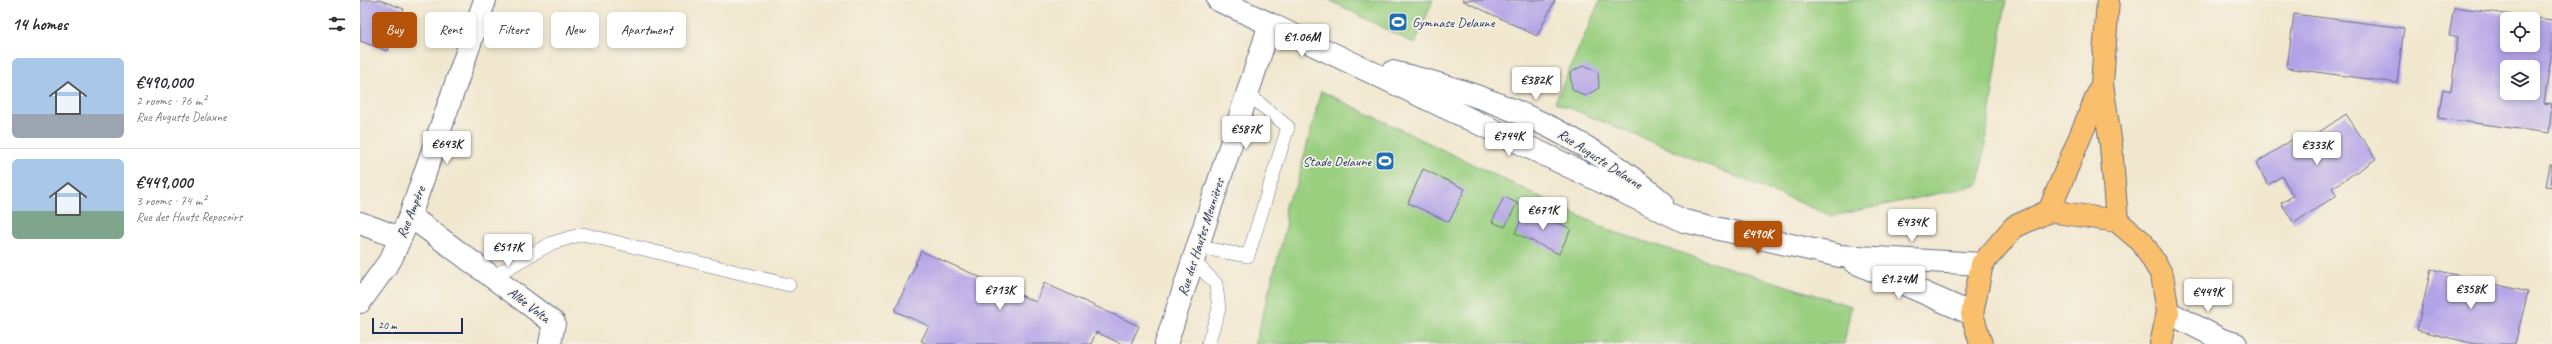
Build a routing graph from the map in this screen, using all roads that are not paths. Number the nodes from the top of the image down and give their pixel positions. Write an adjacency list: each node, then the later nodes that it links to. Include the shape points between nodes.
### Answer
1 (485, 0): 8 (street, Rue Ampère)
2 (1218, 0): 4 (street)
3 (2108, 0): 5 (main road)
4 (1270, 24): 6 (street, Rue des Hautes Meunières); 13 (street, Rue Auguste Delaune, via 1684,221)
5 (2102, 84): 7 (main road); 9 (main road, via 2111,145)
6 (1247, 93): 12 (street, Rue des Hautes Meunières); 12 (lane, via 1288,127 1248,256)
7 (2049, 211): 9 (main road); 14 (main road, via 2014,227)
8 (410, 216): 11 (street, Rue Ampère); 15 (street, Allée Volta)
9 (2117, 220): 18 (main road, via 2142,242 2162,275)
10 (360, 223): 11 (street)
11 (400, 238): 17 (street, Rue Ampère, via 381,276)
12 (1195, 254): 21 (street, Rue des Hautes Meunières); 22 (lane, via 1216,284 1219,309)
13 (1840, 256): 14 (street, Rue Auguste Delaune); 19 (street, Rue Auguste Delaune)
14 (1982, 264): 19 (main road)
15 (492, 277): 16 (lane, via 552,243 583,234); 20 (street, Allée Volta, via 554,323)
16 (789, 285)
17 (360, 302)
18 (2168, 312): 24 (main road); 25 (street, via 2222,340)
19 (1972, 314): 23 (main road)
20 (550, 344)
21 (1166, 344)
22 (1208, 344)
23 (1981, 344)
24 (2161, 344)
25 (2236, 344)

